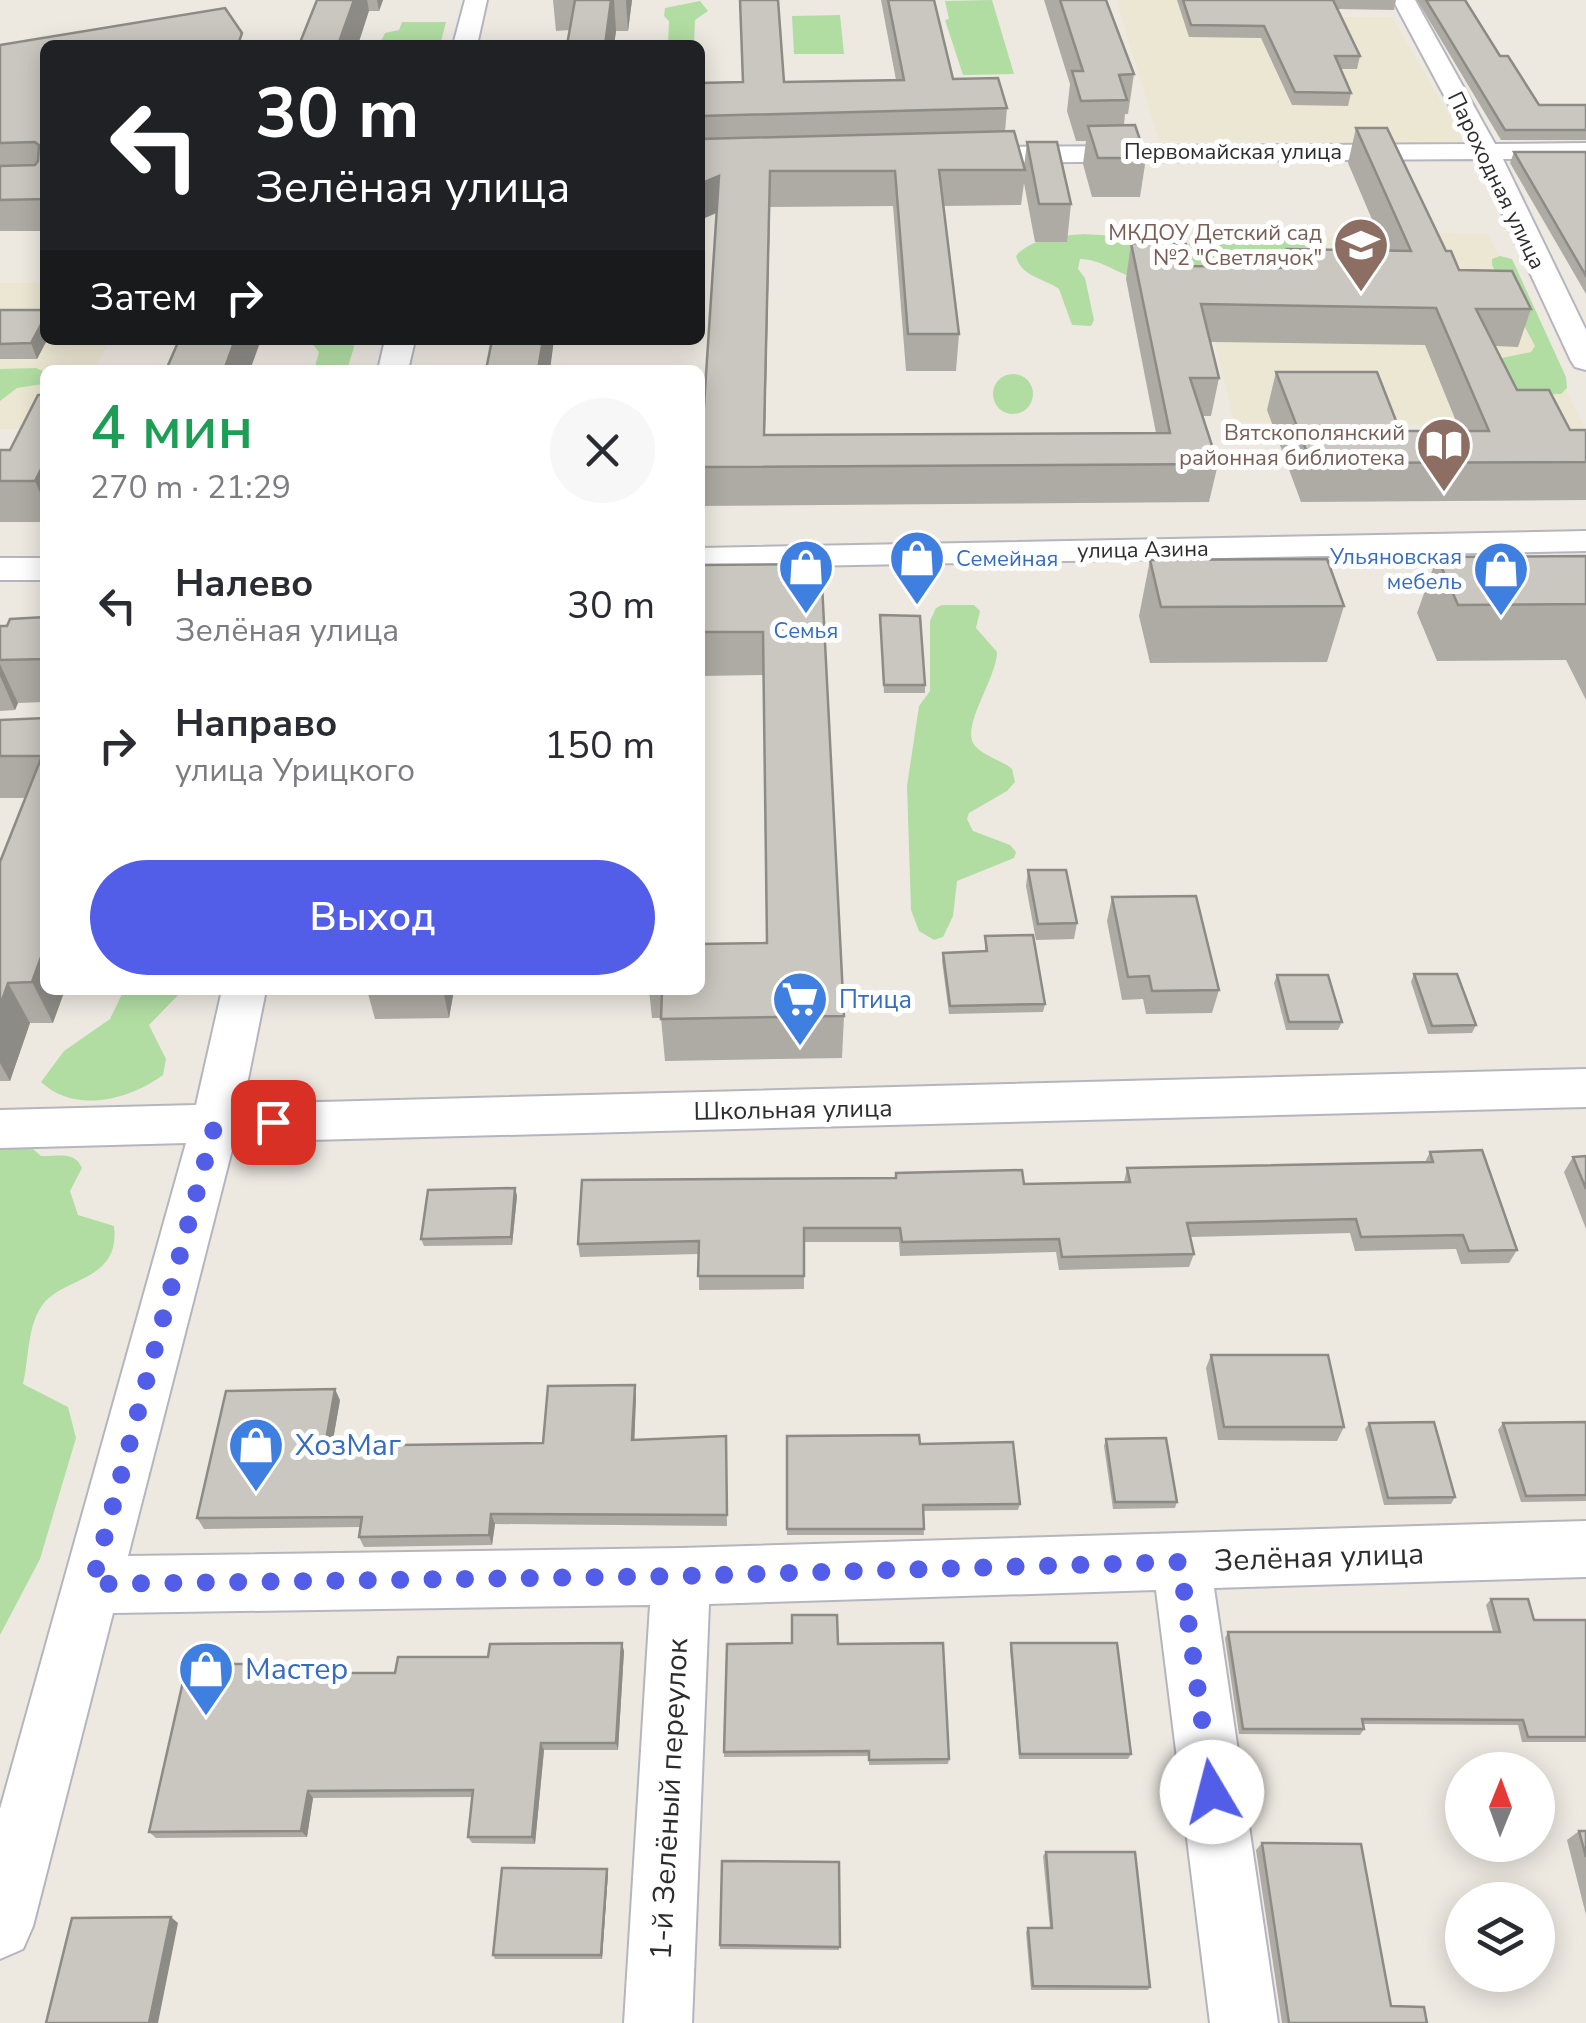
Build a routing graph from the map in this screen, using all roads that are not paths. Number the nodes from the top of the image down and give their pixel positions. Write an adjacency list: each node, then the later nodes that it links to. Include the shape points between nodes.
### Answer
1 (476, 0): 3 (street)
2 (1404, 0): 4 (street, Пароходная улица)
3 (466, 40)
4 (1486, 151): 5 (street, Первомайская улица); 6 (street, Первомайская улица); 7 (street, Пароходная улица)
5 (1586, 151)
6 (945, 156)
7 (1586, 361)
8 (1586, 541): 9 (street, улица Азина)
9 (705, 558)
10 (40, 569): 11 (street)
11 (0, 570)
12 (243, 995): 14 (street)
13 (1586, 1088): 14 (street, Школьная улица)
14 (215, 1124): 15 (street, Школьная улица); 19 (street)
15 (0, 1130)
16 (1586, 1549): 17 (street, Зелёная улица)
17 (1180, 1562): 18 (street, Зелёная улица); 22 (street)
18 (681, 1576): 19 (street, Зелёная улица); 21 (street, 1-й Зелёный переулок)
19 (92, 1584): 20 (street)
20 (0, 1926)
21 (658, 2023)
22 (1244, 2023)

